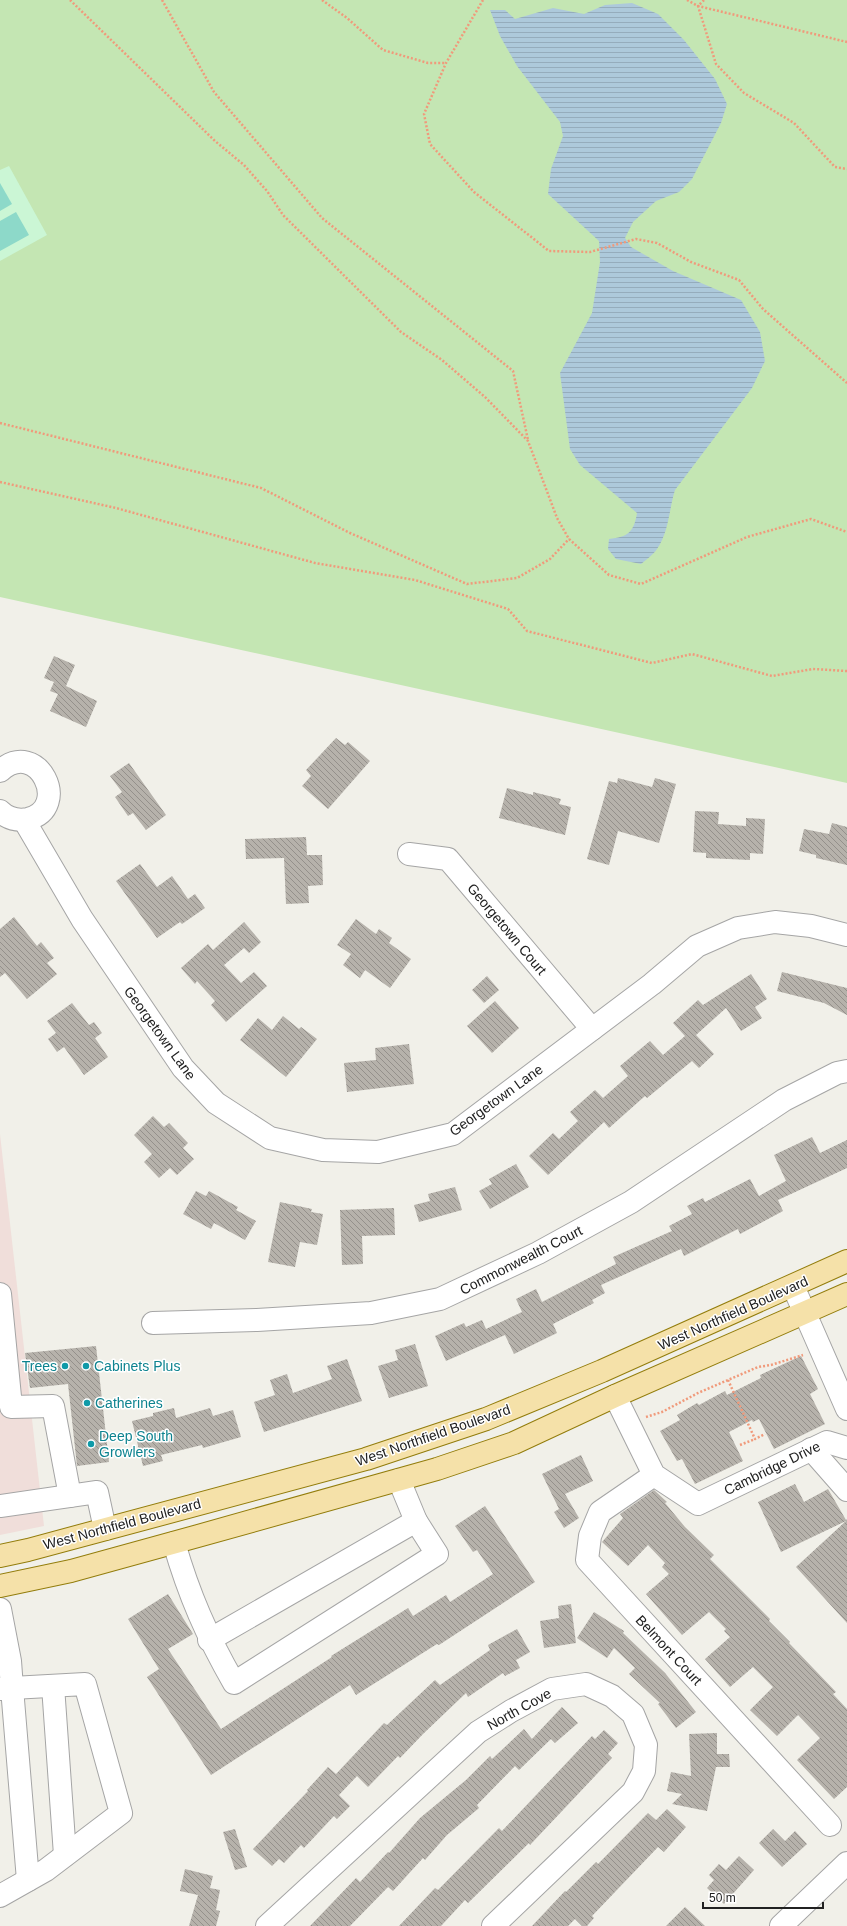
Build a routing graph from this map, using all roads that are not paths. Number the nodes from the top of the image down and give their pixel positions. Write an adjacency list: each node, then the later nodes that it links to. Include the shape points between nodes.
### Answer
1 (0, 771): 3 (street, via 14,763 24,762 41,770 46,778 49,792 46,805 40,813)
2 (0, 811): 3 (street, via 13,819)
3 (24, 820): 6 (street, Georgetown Lane, via 82,919 183,1068 216,1103 270,1138 322,1150 378,1152 453,1134)
4 (409, 854): 6 (street, Georgetown Court, via 448,859)
5 (847, 935): 6 (street, Georgetown Lane, via 811,926 774,922 738,928 697,946)
6 (592, 1029)
7 (847, 1071): 13 (street, Commonwealth Court, via 837,1073 784,1100 631,1202 538,1253 440,1299 371,1313)
8 (847, 1261): 9 (main road, West Northfield Boulevard)
9 (793, 1286): 12 (street); 19 (main road, West Northfield Boulevard, via 602,1371 486,1419)
10 (0, 1294): 15 (street)
11 (847, 1294): 12 (main road, West Northfield Boulevard)
12 (805, 1313): 14 (main road, West Northfield Boulevard); 16 (street)
13 (154, 1323)
14 (615, 1396): 20 (street); 21 (main road, West Northfield Boulevard, via 514,1443)
15 (6, 1408): 23 (street, via 53,1406)
16 (847, 1409)
17 (847, 1448): 18 (street, Cambridge Drive, via 827,1442)
18 (811, 1449): 20 (street, Cambridge Drive, via 698,1504); 22 (street)
19 (391, 1451): 21 (main road); 26 (main road, West Northfield Boulevard)
20 (654, 1475): 34 (street, Belmont Court, via 600,1512 590,1536 587,1560)
21 (399, 1480): 25 (street); 27 (main road, West Northfield Boulevard)
22 (847, 1490)
23 (70, 1496): 24 (street); 26 (street, via 97,1492)
24 (0, 1506)
25 (416, 1521): 31 (street); 31 (street, via 438,1554 234,1684)
26 (106, 1529): 28 (main road, West Northfield Boulevard)
27 (174, 1543): 29 (main road, West Northfield Boulevard, via 71,1572); 31 (street, via 183,1578)
28 (0, 1556)
29 (0, 1586)
30 (1, 1622): 33 (street, via 10,1661)
31 (209, 1640)
32 (53, 1686): 33 (street); 35 (street); 35 (street, via 84,1684 121,1813)
33 (6, 1689): 37 (street)
34 (830, 1825)
35 (65, 1855): 37 (street)
36 (847, 1863): 41 (street)
37 (28, 1880): 38 (street)
38 (0, 1896)
39 (267, 1926): 40 (street, North Cove, via 478,1732 552,1689 586,1684 612,1696 633,1714 646,1745 644,1771 633,1792)
40 (493, 1926)
41 (780, 1926)

